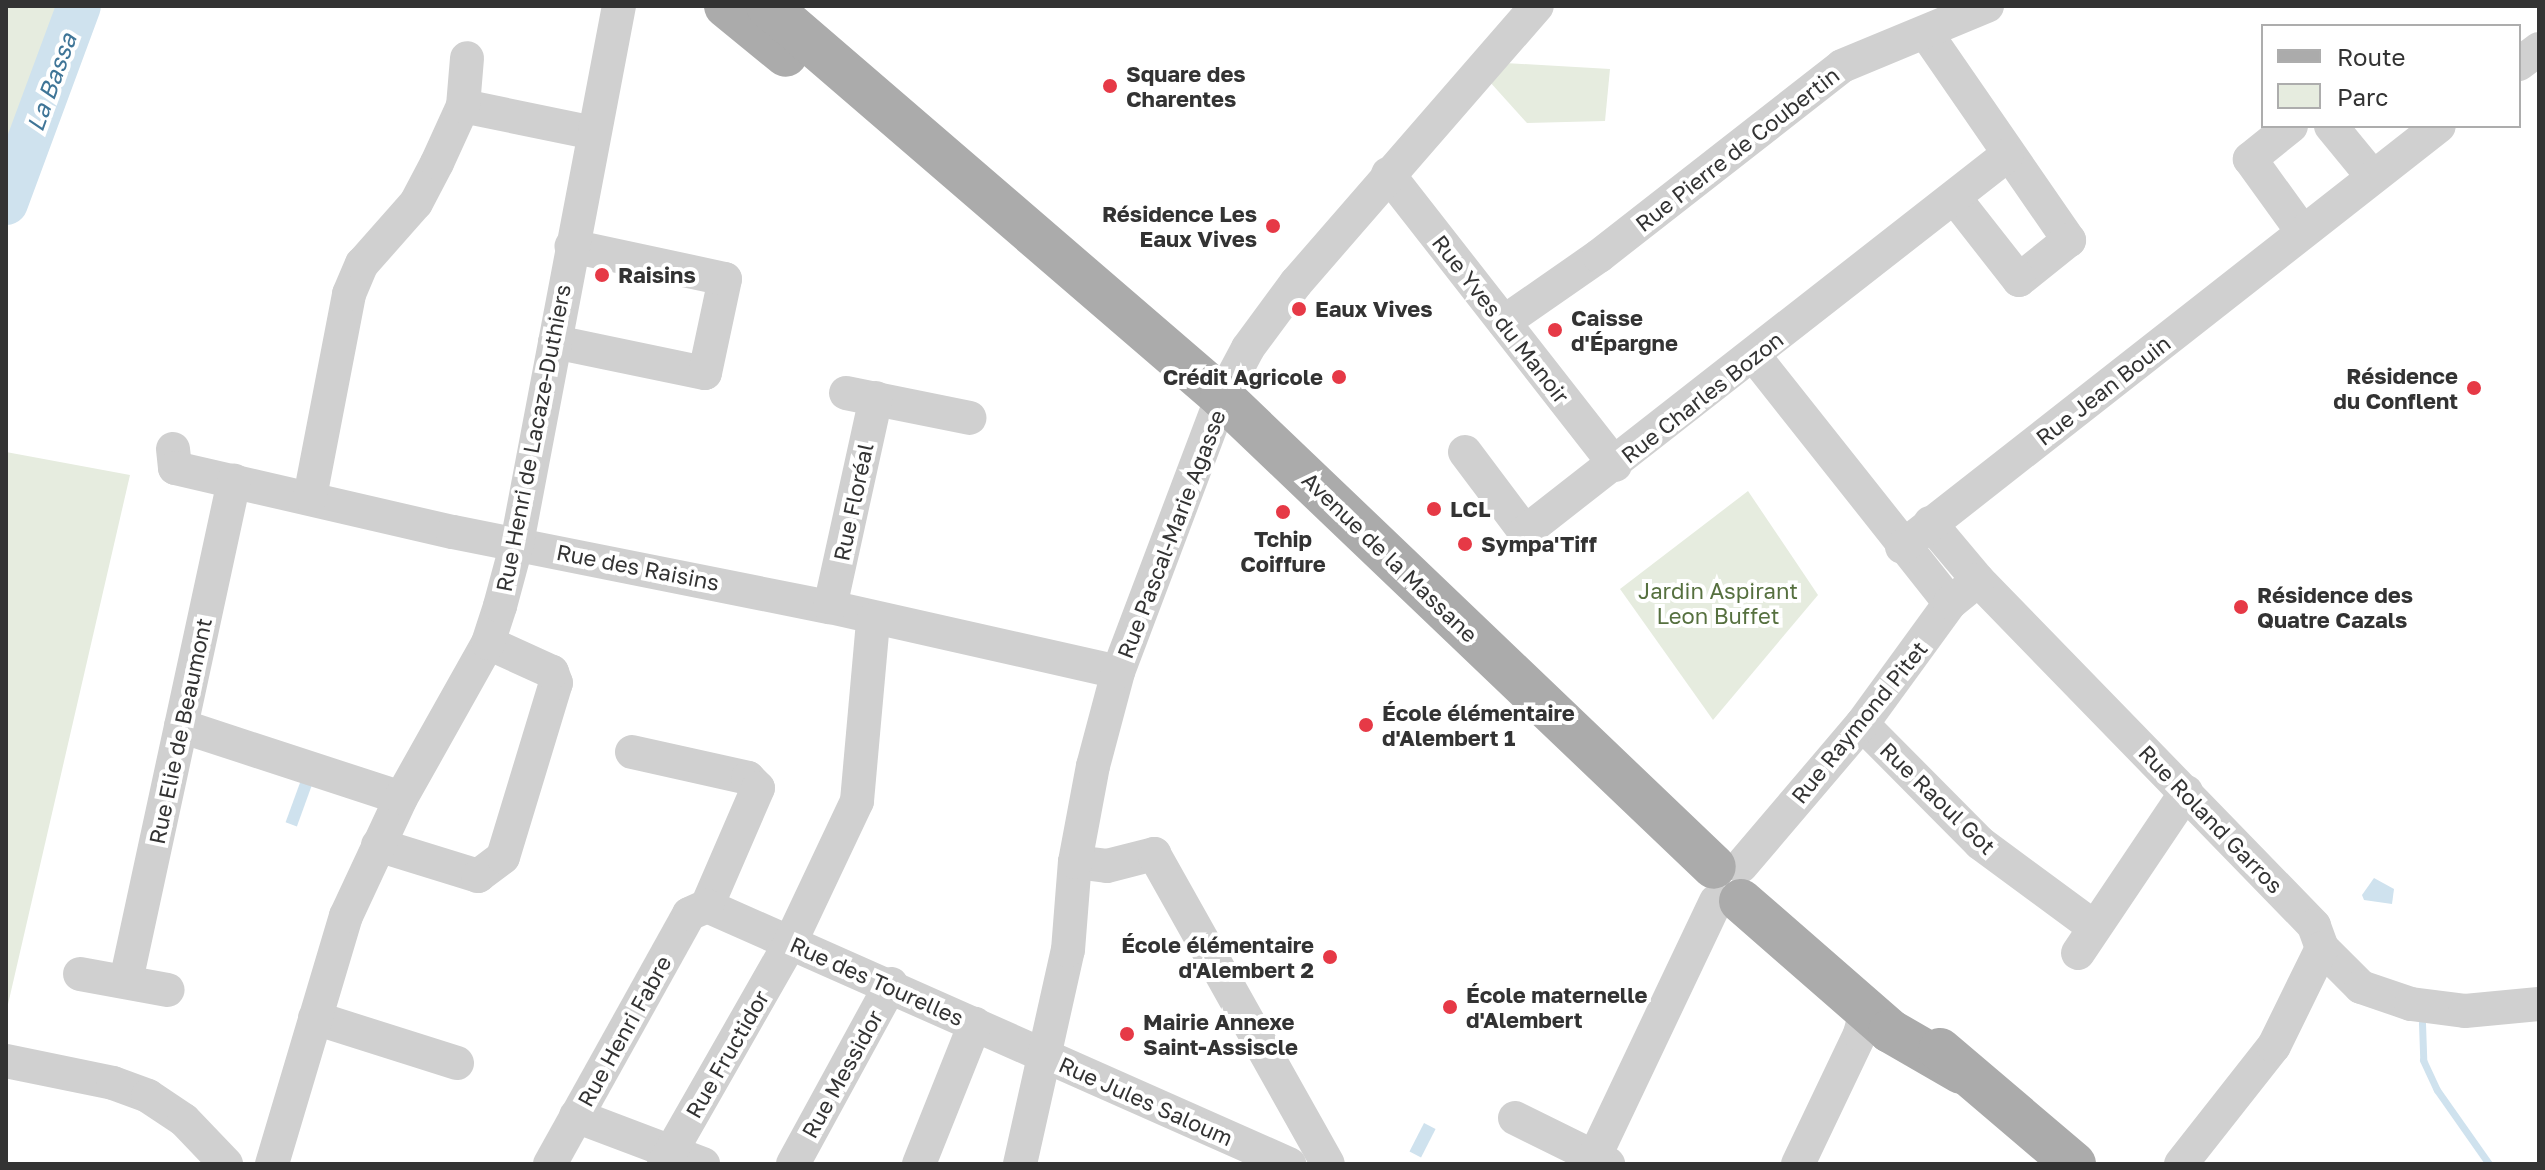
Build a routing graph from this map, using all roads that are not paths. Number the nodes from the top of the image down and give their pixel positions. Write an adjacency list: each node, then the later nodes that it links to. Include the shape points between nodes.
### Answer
1 (619, 6): 16 (street, Rue Henri de Lacaze-Duthiers)
2 (726, 6): 12 (main road)
3 (751, 6): 12 (street, via 855,97)
4 (768, 6): 20 (main road, Avenue de la Massane)
5 (1537, 6): 18 (street, Rue Pascal-Marie Agasse)
6 (1987, 6): 7 (street, Rue Pierre de Coubertin)
7 (1926, 33): 17 (street); 24 (street, Rue Pierre de Coubertin, via 1842,66 1574,275)
8 (2539, 49): 10 (street)
9 (467, 58): 11 (street)
10 (2521, 62)
11 (463, 106): 16 (street); 33 (street, via 416,203 362,264 349,294)
12 (858, 114): 20 (main road, via 931,175)
13 (2289, 128): 22 (street, via 2250,159)
14 (2333, 128): 19 (street)
15 (2436, 128): 19 (street, Rue Jean Bouin)
16 (593, 133): 23 (street, Rue Henri de Lacaze-Duthiers)
17 (2006, 156): 21 (street, Rue Charles Bozon); 21 (street, via 2069,240 2019,280)
18 (1388, 174): 24 (street, Rue Yves du Manoir); 27 (street, Rue Pascal-Marie Agasse, via 1248,348)
19 (2372, 176): 22 (street, Rue Jean Bouin)
20 (986, 195): 27 (main road, Avenue de la Massane)
21 (1954, 197): 26 (street, Rue Charles Bozon)
22 (2302, 231): 34 (street, Rue Jean Bouin)
23 (571, 246): 25 (street, Rue Henri de Lacaze-Duthiers); 25 (street, via 725,279 705,373)
24 (1504, 322): 31 (street, Rue Yves du Manoir)
25 (555, 342): 35 (street, Rue Henri de Lacaze-Duthiers)
26 (1755, 357): 31 (street, Rue Charles Bozon); 36 (street)
27 (1222, 397): 42 (street, Rue Pascal-Marie Agasse); 50 (main road, Avenue de la Massane, via 1557,716 1584,764)
28 (970, 418): 39 (street, Rue Floréal, via 861,395)
29 (173, 449): 32 (street, Rue des Raisins, via 175,468)
30 (1465, 452): 31 (street, Rue Charles Bozon, via 1525,532)
31 (1615, 465)
32 (234, 481): 33 (street, Rue des Raisins); 44 (street, Rue Elie de Beaumont)
33 (310, 497): 35 (street, Rue des Raisins)
34 (1930, 523): 36 (street, Rue Jean Bouin); 37 (street, Rue Roland Garros)
35 (517, 543): 39 (street, Rue des Raisins); 41 (street, Rue Henri de Lacaze-Duthiers)
36 (1902, 547): 38 (street)
37 (1978, 580): 38 (street, Rue Raymond Pitet); 46 (street, Rue Roland Garros)
38 (1950, 603): 43 (street, Rue Raymond Pitet)
39 (830, 607): 40 (street, Rue des Raisins)
40 (873, 620): 42 (street, Rue des Raisins); 52 (street, Rue Fructidor, via 857,801)
41 (488, 643): 47 (street, Rue Henri de Lacaze-Duthiers); 48 (street, via 552,672 556,683 503,857 478,876)
42 (1118, 672): 49 (street, Rue Pascal-Marie Agasse)
43 (1862, 724): 46 (street, Rue Raoul Got, via 2086,940); 50 (street, Rue Raymond Pitet)
44 (181, 726): 47 (street); 55 (street, Rue Elie de Beaumont)
45 (632, 752): 51 (street, via 754,782 758,788)
46 (2186, 792): 53 (street, Rue Roland Garros, via 2314,926)
47 (401, 798): 48 (street, Rue Henri de Lacaze-Duthiers)
48 (378, 845): 60 (street, Rue Henri de Lacaze-Duthiers, via 346,916)
49 (1075, 862): 62 (street, Rue Pascal-Marie Agasse, via 1068,950); 78 (street, via 1107,866 1154,854)
50 (1728, 884): 59 (main road, Avenue de la Massane); 69 (street, Rue Raymond Pitet)
51 (707, 906): 52 (street, Rue des Tourelles); 65 (street, Rue Henri Fabre, via 689,914)
52 (790, 943): 56 (street, Rue des Tourelles); 68 (street, Rue Fructidor)
53 (2322, 948): 58 (street, Rue Roland Garros, via 2361,987 2411,1004 2465,1011); 82 (street, via 2274,1046)
54 (80, 974): 55 (street)
55 (126, 981): 57 (street)
56 (891, 984): 61 (street, Rue des Tourelles); 74 (street, Rue Messidor)
57 (168, 990)
58 (2539, 1004)
59 (1867, 1007): 67 (main road, Avenue de la Massane, via 1926,1035); 79 (street, via 1860,1034)
60 (315, 1018): 64 (street); 71 (street, Rue Henri de Lacaze-Duthiers)
61 (975, 1024): 62 (street, Rue des Tourelles); 75 (street)
62 (1047, 1057): 76 (street, Rue Pascal-Marie Agasse); 77 (street, Rue Jules Saloum)
63 (6, 1061): 70 (street, via 113,1083 148,1096 184,1120)
64 (457, 1063)
65 (576, 1116): 68 (street); 72 (street, Rue Henri Fabre)
66 (1515, 1118): 69 (street)
67 (2027, 1127): 80 (main road, Avenue de la Massane); 81 (main road, Avenue de la Massane)
68 (668, 1157): 73 (street)
69 (1601, 1161)
70 (226, 1164)
71 (272, 1164)
72 (550, 1164)
73 (703, 1164)
74 (793, 1164)
75 (919, 1164)
76 (1020, 1164)
77 (1289, 1164)
78 (1328, 1164)
79 (1798, 1164)
80 (2055, 1164)
81 (2074, 1164)
82 (2181, 1164)

